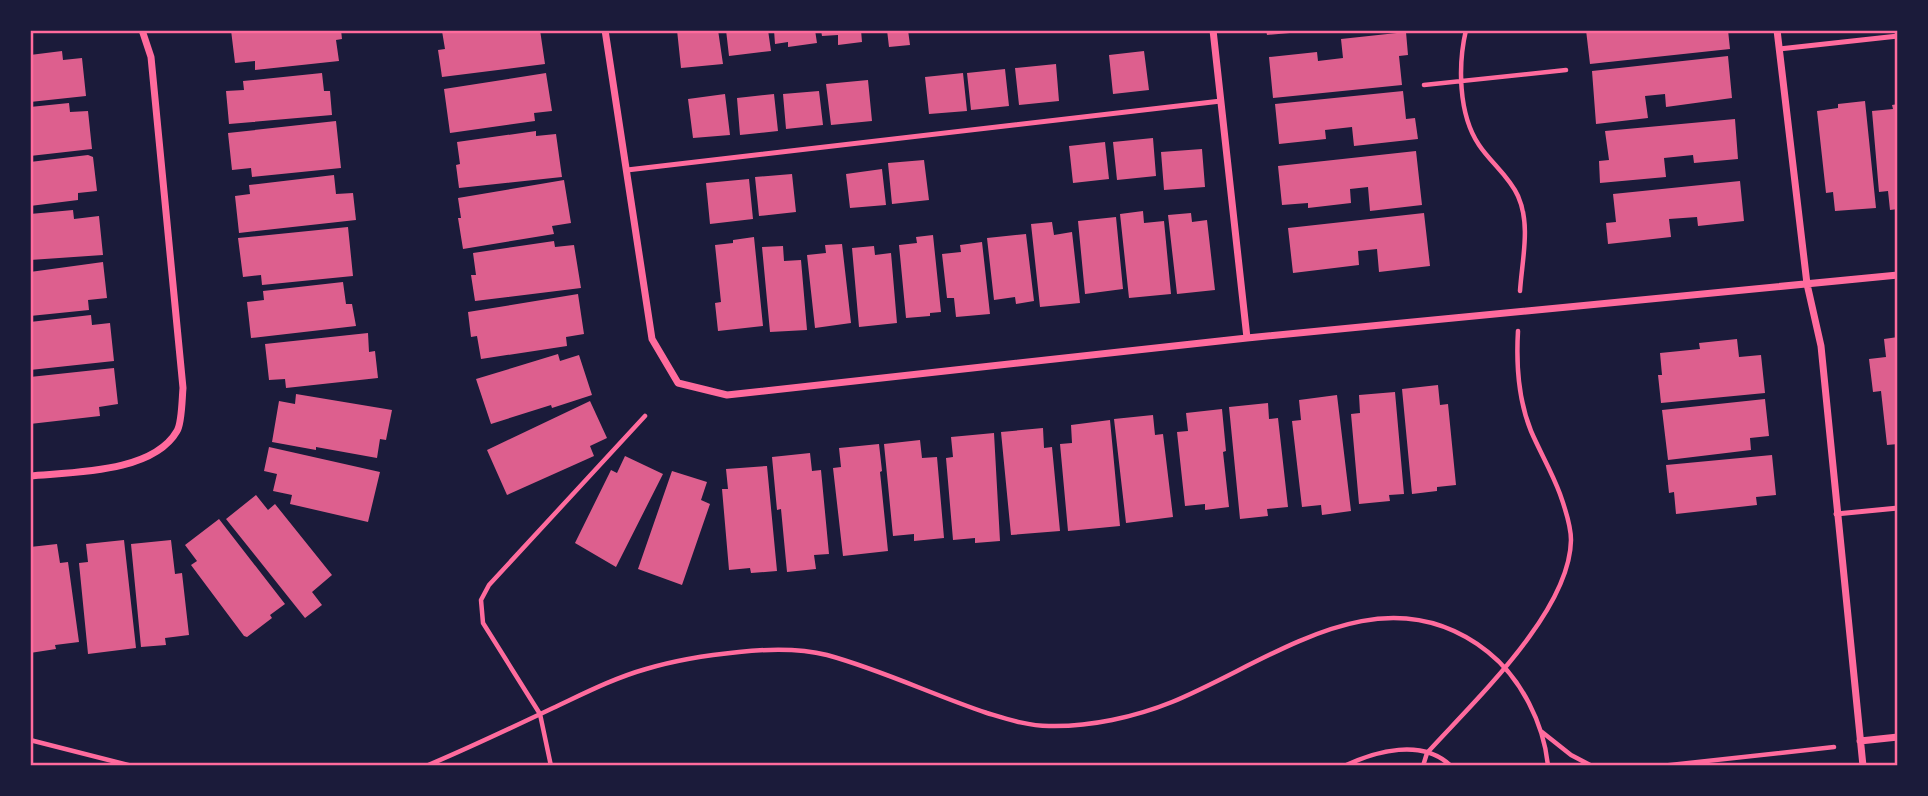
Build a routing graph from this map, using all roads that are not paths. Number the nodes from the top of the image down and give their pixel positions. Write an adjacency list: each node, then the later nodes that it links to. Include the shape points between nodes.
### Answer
1 (142, 30): 12 (street, via 151,57 183,388 178,430 151,457 112,468)
2 (605, 30): 8 (street)
3 (1213, 30): 7 (street)
4 (1777, 30): 6 (street)
5 (1898, 36): 6 (lane)
6 (1779, 48): 10 (street)
7 (1221, 101): 8 (lane); 11 (street)
8 (627, 170): 11 (street, via 652,338 677,383 727,395)
9 (1898, 275): 10 (street)
10 (1807, 284): 11 (street); 14 (street, via 1821,346)
11 (1247, 338)
12 (30, 476)
13 (1898, 508): 14 (lane)
14 (1836, 514): 16 (street)
15 (1898, 737): 16 (street)
16 (1860, 741): 17 (street)
17 (1863, 766)

